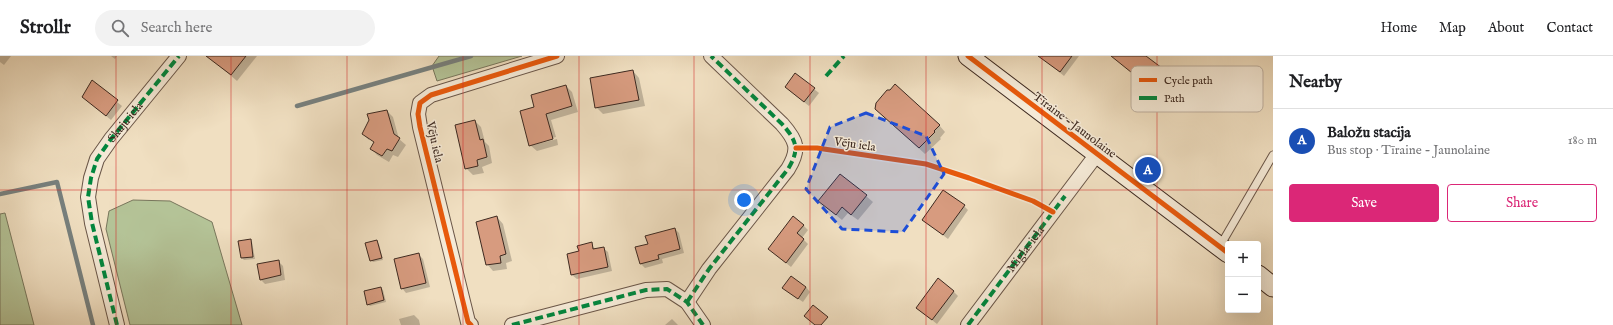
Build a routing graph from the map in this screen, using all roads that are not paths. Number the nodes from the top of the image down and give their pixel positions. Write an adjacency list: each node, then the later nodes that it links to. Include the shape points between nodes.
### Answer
1 (179, 56): 11 (street, Skuju iela, via 111,139 97,159 91,178 88,197)
2 (557, 56): 12 (street, Vēju iela, via 431,95 420,103 420,127)
3 (711, 56): 10 (street, via 782,124 792,135 796,148 794,159 788,169 709,269)
4 (968, 56): 5 (main road, Tīraine - Jaunolaine)
5 (1097, 154): 7 (main road, Tīraine - Jaunolaine); 15 (street, Miglas iela)
6 (1273, 155): 7 (lane)
7 (1224, 250)
8 (1260, 277): 9 (main road)
9 (1273, 287)
10 (687, 302): 13 (street, via 667,289 646,290); 14 (street)
11 (117, 325)
12 (470, 325)
13 (512, 325)
14 (703, 325)
15 (968, 325)

